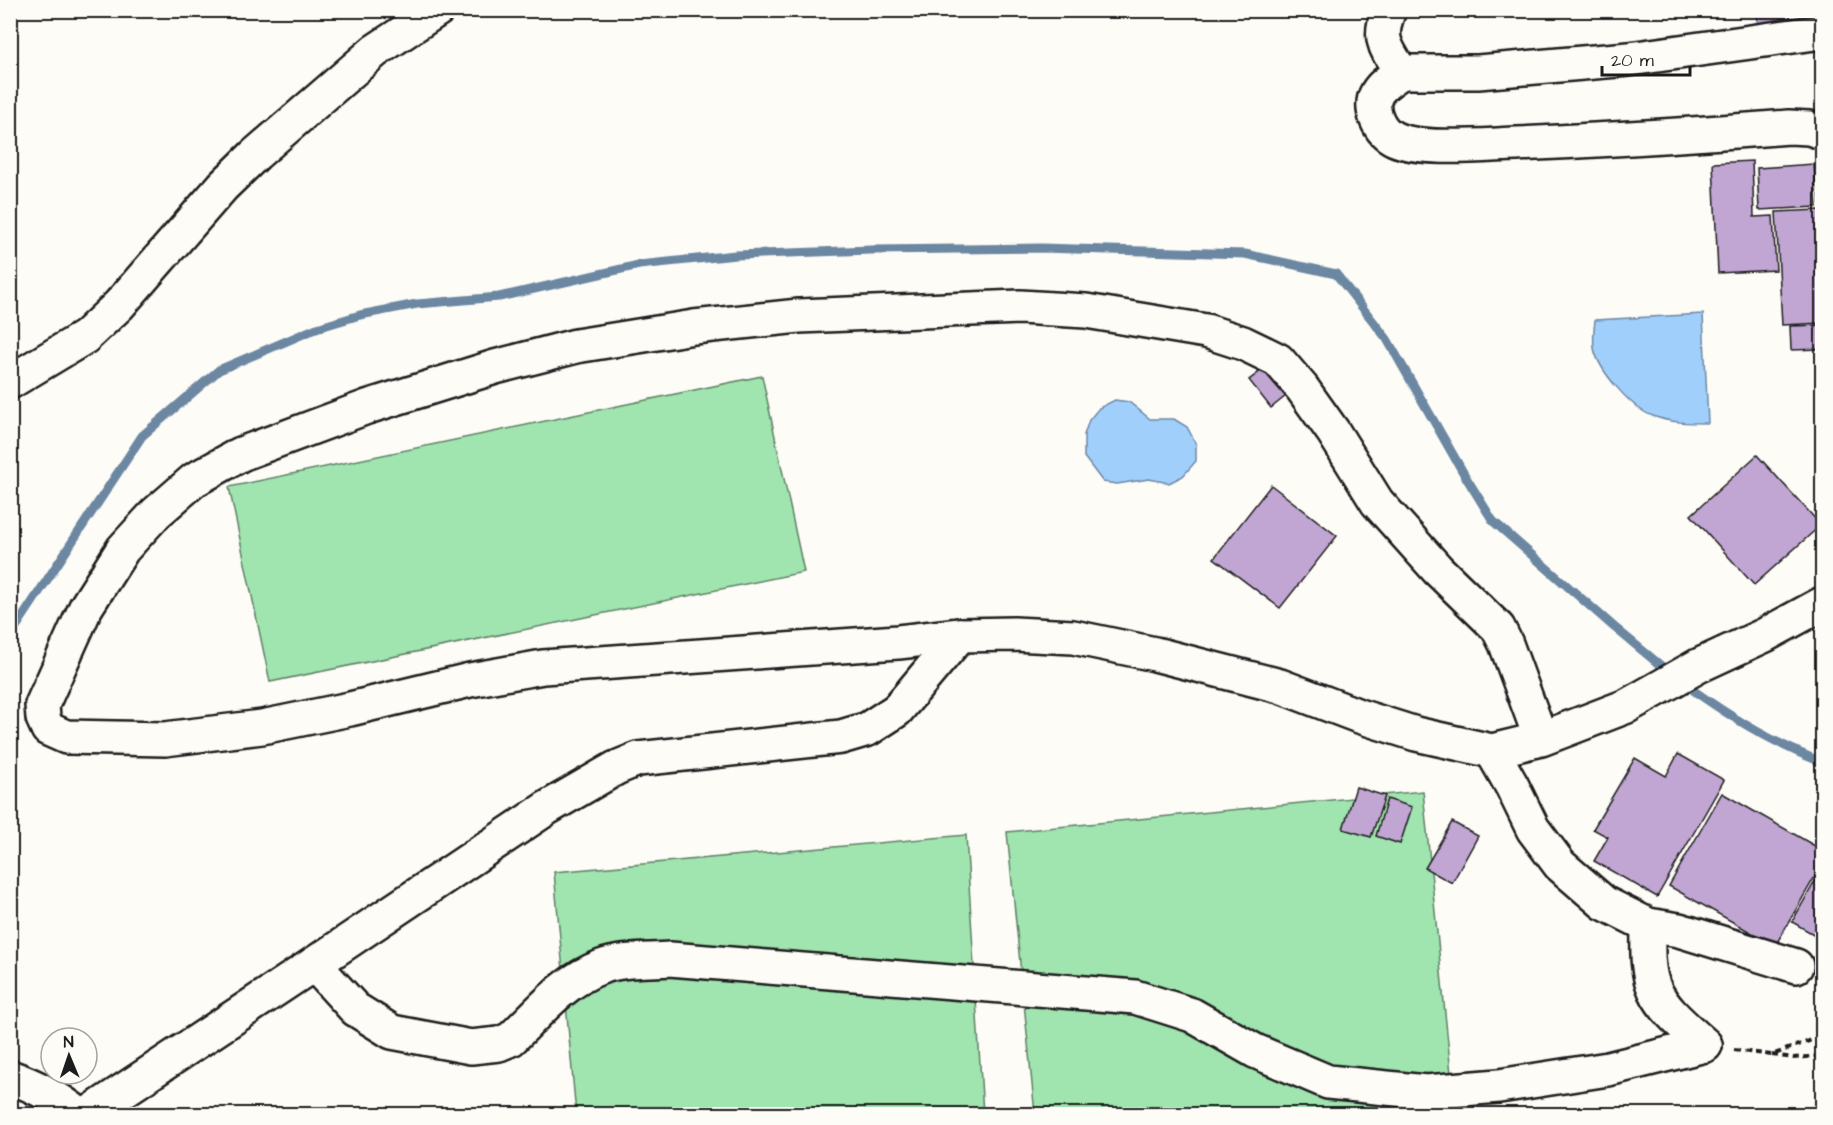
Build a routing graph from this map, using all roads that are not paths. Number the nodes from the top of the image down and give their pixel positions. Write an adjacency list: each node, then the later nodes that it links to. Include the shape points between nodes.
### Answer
1 (437, 10): 6 (street, via 375,51 256,154 85,337)
2 (1389, 10): 4 (street, via 1382,38)
3 (1822, 32): 4 (street, via 1629,59 1478,72)
4 (1401, 72): 5 (street, via 1375,95 1375,115 1393,139 1413,143 1496,145 1789,127)
5 (1822, 132)
6 (10, 382)
7 (1822, 604): 9 (street, via 1627,706)
8 (960, 635): 9 (street, via 543,667 262,727 165,738 66,737 48,729 43,718 42,705 86,607 123,549 156,513 195,480 241,454 368,407 576,346 694,327 799,316 1020,307 1086,311 1206,331 1278,360 1334,433 1377,502 1438,570 1498,628); 10 (street, via 1073,637 1120,646 1280,686 1416,734); 12 (street, via 897,710 868,729 841,737 638,759 616,768 547,808)
9 (1541, 739): 10 (street)
10 (1492, 752): 11 (street, via 1533,829 1560,865 1605,903)
11 (1648, 925): 12 (street, via 1654,989 1663,1004 1705,1045 1608,1069 1499,1086 1426,1092 1328,1082 1255,1051 1192,1015 1136,997 670,960 602,966 577,979 511,1039 471,1047 392,1032 355,1009); 13 (street, via 1679,930)
12 (314, 964): 16 (street)
13 (1796, 966)
14 (10, 1077): 15 (street, via 60,1100)
15 (78, 1114)
16 (88, 1114)

